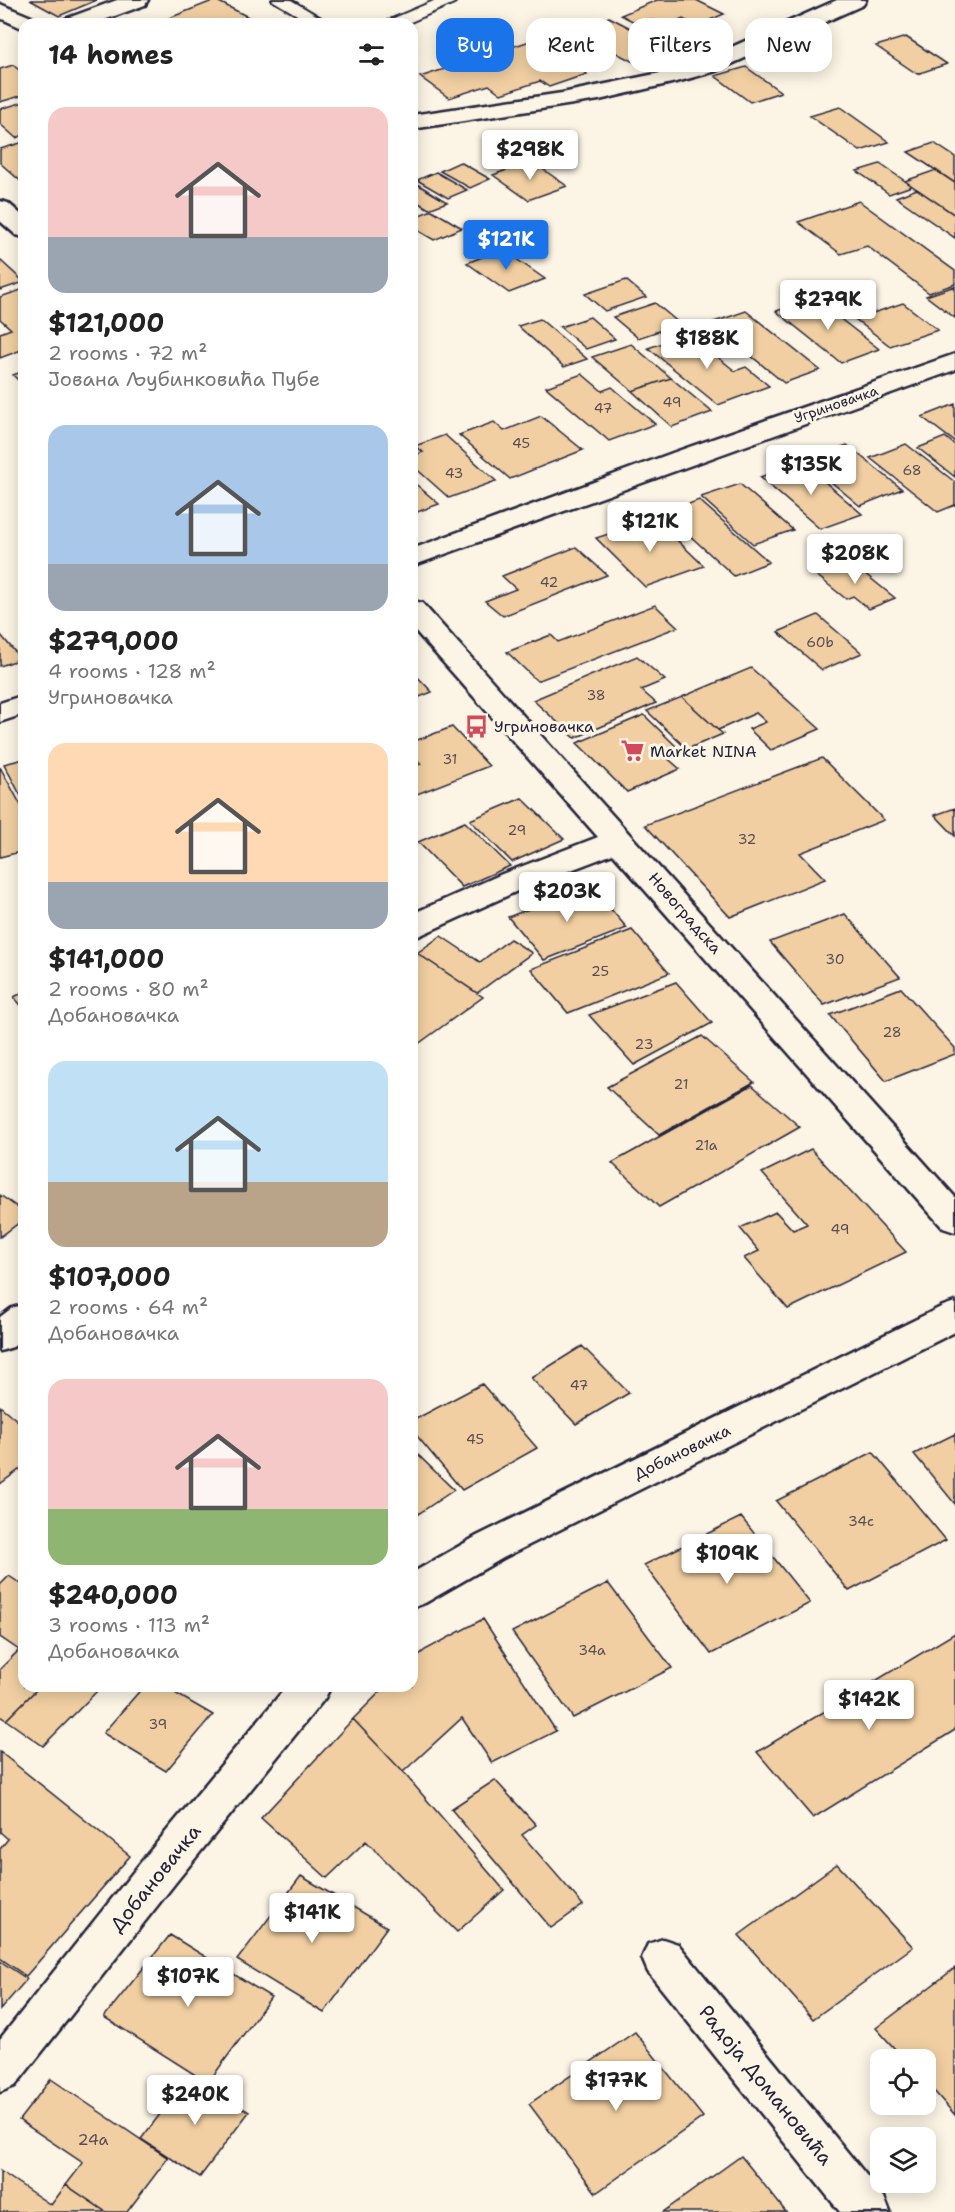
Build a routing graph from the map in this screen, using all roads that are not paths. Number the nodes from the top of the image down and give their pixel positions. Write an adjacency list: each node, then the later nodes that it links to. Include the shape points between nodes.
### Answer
1 (137, 0): 6 (street)
2 (280, 0): 7 (lane)
3 (449, 0): 8 (lane)
4 (855, 0): 10 (street, via 684,74)
5 (0, 10): 9 (street)
6 (89, 18)
7 (312, 18)
8 (407, 18)
9 (18, 19)
10 (418, 121)
11 (955, 362): 12 (street, Угриновачка)
12 (418, 556)
13 (418, 616): 16 (street, Новоградска)
14 (18, 706): 15 (street)
15 (0, 713)
16 (620, 840): 17 (street, via 513,881); 18 (street, Новоградска)
17 (418, 925)
18 (955, 1219)
19 (955, 1316): 22 (street, Добановачка, via 490,1547)
20 (18, 1323): 21 (street)
21 (0, 1337)
22 (418, 1589)
23 (306, 1692): 25 (street, Добановачка)
24 (663, 1958): 26 (street, Радоја Домановића)
25 (0, 2073)
26 (868, 2212)

